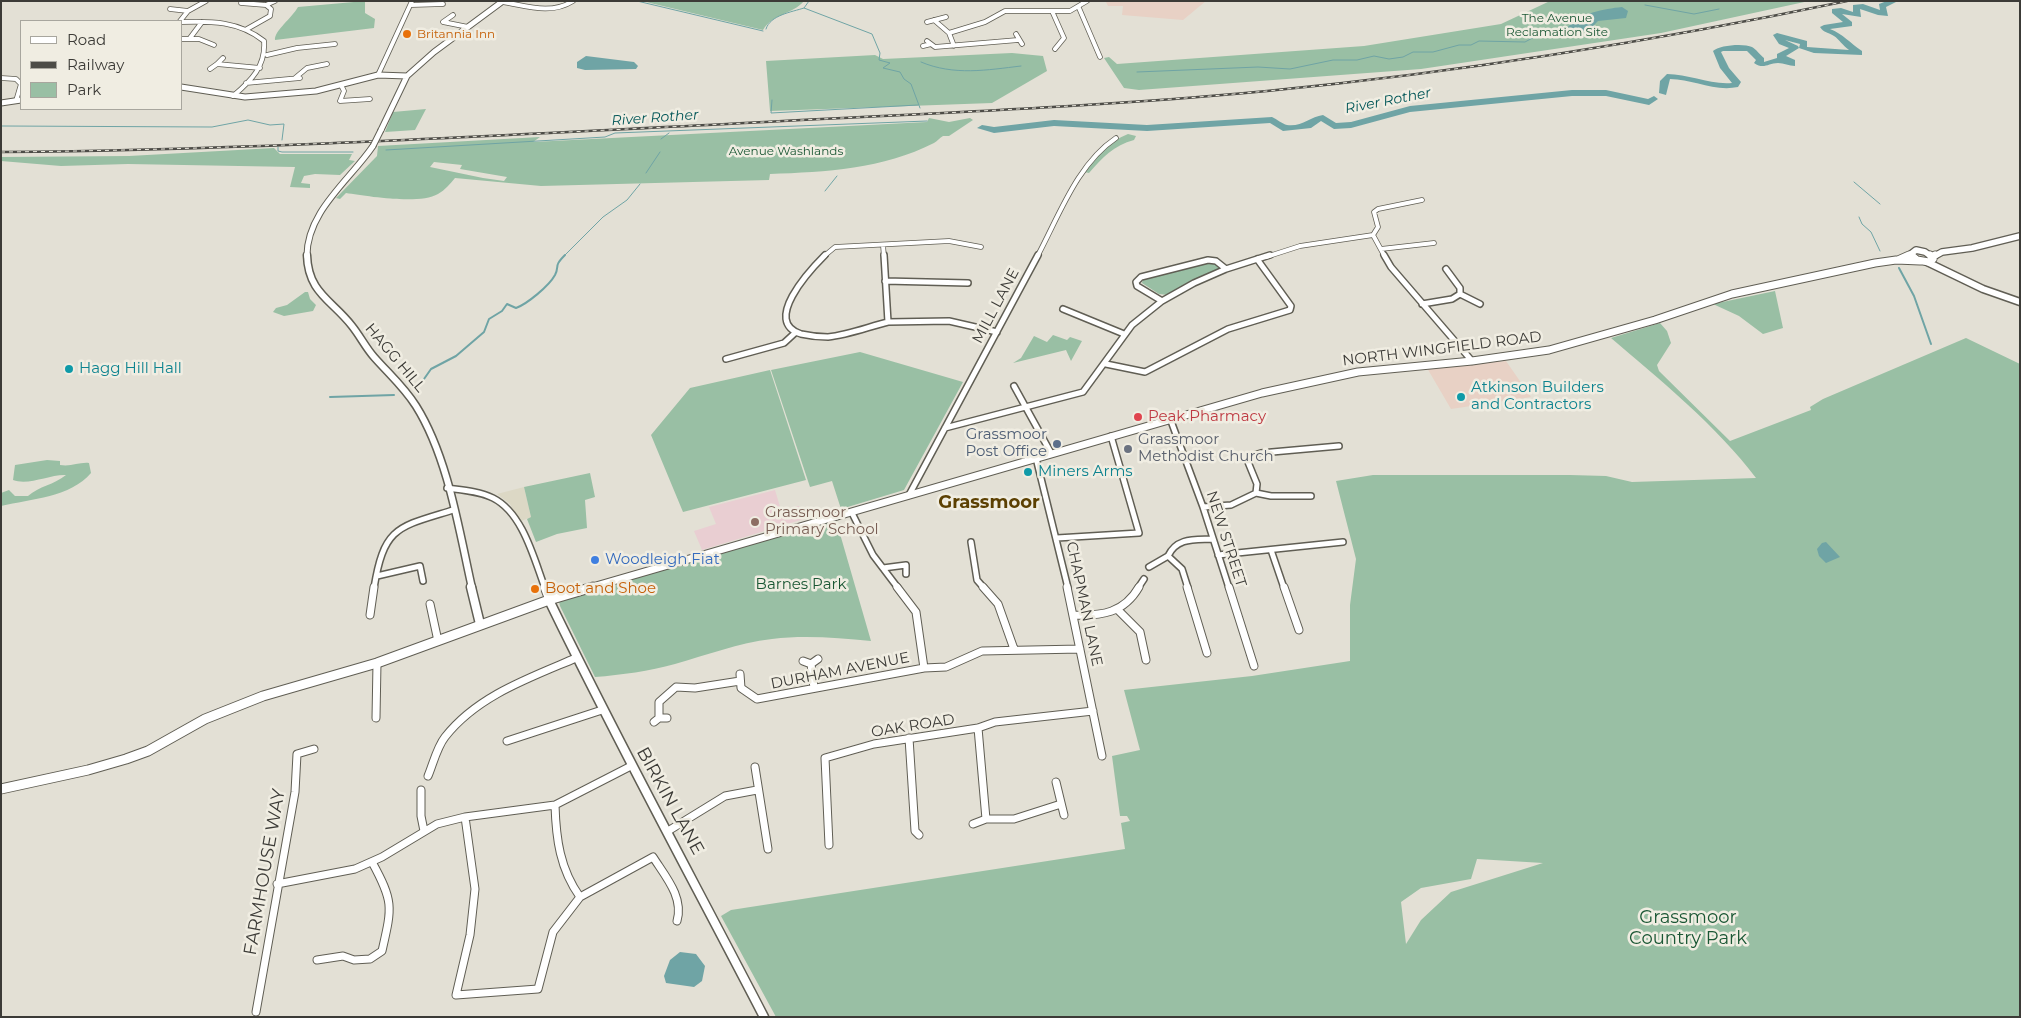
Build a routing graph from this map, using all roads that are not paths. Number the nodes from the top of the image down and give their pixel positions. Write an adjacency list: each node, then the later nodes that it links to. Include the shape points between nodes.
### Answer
1 (206, 1): 13 (street)
2 (275, 1): 10 (street)
3 (573, 1): 6 (street, via 556,10)
4 (1088, 1): 11 (street)
5 (248, 2): 7 (street); 10 (street)
6 (503, 2): 22 (street)
7 (242, 3)
8 (412, 3): 9 (street); 44 (street)
9 (443, 4)
10 (266, 5): 23 (street, via 271,9 270,16)
11 (1079, 8): 14 (street); 38 (street)
12 (170, 9): 13 (street)
13 (188, 11): 17 (street)
14 (1052, 12): 24 (street, via 1005,11 985,22); 29 (street, via 1062,31)
15 (453, 15): 22 (street, via 443,22)
16 (946, 17): 18 (street)
17 (181, 20)
18 (934, 20): 21 (street); 24 (street)
19 (182, 22): 20 (street)
20 (202, 22): 23 (street); 27 (street)
21 (927, 22)
22 (468, 27): 45 (street)
23 (247, 28): 37 (street, via 264,41)
24 (949, 33): 35 (street)
25 (1016, 34): 35 (street, via 1020,42)
26 (182, 38): 27 (street)
27 (190, 38): 33 (street)
28 (927, 40): 32 (street)
29 (1062, 42): 30 (street); 36 (street)
30 (1070, 43)
31 (335, 44): 37 (street)
32 (931, 44): 34 (street); 35 (street)
33 (214, 45)
34 (923, 46)
35 (954, 46)
36 (1055, 49)
37 (266, 55): 42 (street)
38 (1100, 57)
39 (223, 58): 40 (street)
40 (217, 64): 42 (street); 43 (street)
41 (327, 64): 48 (street, via 307,68 298,78)
42 (260, 68): 48 (street)
43 (210, 69)
44 (378, 75): 45 (street); 49 (street)
45 (407, 76): 97 (street, HAGG HILL, bridge, via 373,146 320,210 309,238 307,270 322,298 344,316 372,356 401,384 418,407)
46 (1, 78): 47 (street)
47 (20, 82)
48 (246, 84): 52 (street)
49 (341, 85): 52 (street, via 316,91); 53 (street, via 344,91 340,101)
50 (182, 87): 52 (street)
51 (20, 88): 54 (street)
52 (233, 96)
53 (370, 99)
54 (18, 101): 55 (street)
55 (1, 103)
56 (1116, 138): 82 (street, MILL LANE, via 1093,157 1078,176)
57 (1422, 200): 58 (street, via 1378,209 1374,212 1379,227)
58 (1373, 236): 63 (street); 67 (street, via 1300,246)
59 (2020, 236): 65 (main road)
60 (1434, 243): 63 (street)
61 (883, 245): 62 (street, via 949,241); 72 (street); 81 (street, via 836,246 823,254 784,308 786,323)
62 (981, 247)
63 (1381, 249): 77 (street, via 1391,267)
64 (1922, 250): 65 (main road); 66 (main road, NORTH WINGFIELD ROAD, via 1913,250); 69 (main road)
65 (1942, 252): 69 (main road)
66 (1911, 254): 68 (main road, NORTH WINGFIELD ROAD); 69 (main road)
67 (1257, 259): 70 (street); 88 (street, via 1291,306 1290,310 1228,329 1145,372)
68 (1896, 260): 69 (main road, NORTH WINGFIELD ROAD); 87 (main road, NORTH WINGFIELD ROAD, via 1732,294 1549,350)
69 (1928, 260): 76 (street, via 1983,289)
70 (1226, 269): 75 (street); 75 (street, via 1216,261 1208,260 1141,277 1136,282 1137,286)
71 (1446, 269): 74 (street, via 1460,288)
72 (885, 281): 73 (street); 80 (street, via 884,304)
73 (968, 283)
74 (1460, 294): 77 (street, via 1452,299); 78 (street)
75 (1162, 301): 83 (street)
76 (2020, 302)
77 (1422, 304): 87 (street)
78 (1480, 304)
79 (1063, 309): 83 (street)
80 (888, 322): 81 (street, via 823,337); 82 (street, via 949,321)
81 (796, 332): 85 (street, via 784,343)
82 (997, 332): 92 (street, MILL LANE)
83 (1124, 334): 88 (street)
84 (733, 354): 85 (street)
85 (739, 356): 86 (street)
86 (726, 359)
87 (1472, 361): 91 (main road, NORTH WINGFIELD ROAD, via 1417,364 1331,376)
88 (1106, 364): 90 (street, via 1083,392)
89 (1014, 386): 90 (street)
90 (1025, 407): 92 (street); 95 (street)
91 (1171, 421): 93 (main road, NORTH WINGFIELD ROAD); 101 (street, NEW STREET)
92 (944, 428): 99 (street, MILL LANE)
93 (1111, 436): 95 (main road, NORTH WINGFIELD ROAD); 104 (street, via 1139,533)
94 (1339, 446): 98 (street, via 1251,456 1248,462)
95 (1051, 453): 96 (main road, NORTH WINGFIELD ROAD)
96 (1036, 458): 99 (main road, NORTH WINGFIELD ROAD); 104 (street, CHAPMAN LANE)
97 (447, 488): 102 (street, HAGG HILL); 117 (street, via 498,501 510,512)
98 (1256, 494): 100 (street); 101 (street, via 1225,508)
99 (909, 495): 103 (main road, NORTH WINGFIELD ROAD)
100 (1311, 496)
101 (1203, 507): 105 (street, NEW STREET)
102 (453, 510): 114 (street, via 393,532 384,545); 122 (street, HAGG HILL)
103 (852, 513): 112 (street); 117 (main road, NORTH WINGFIELD ROAD)
104 (1057, 538): 121 (street, CHAPMAN LANE)
105 (1213, 539): 109 (street, NEW STREET); 110 (street, via 1177,542)
106 (971, 542): 125 (street, via 978,580 998,604)
107 (1344, 542): 108 (street)
108 (1271, 550): 109 (street); 123 (street)
109 (1218, 555): 134 (street, NEW STREET)
110 (1168, 556): 111 (street); 127 (street, via 1182,569)
111 (1149, 567)
112 (882, 568): 113 (street, via 906,565); 135 (street, via 916,612)
113 (906, 574)
114 (377, 576): 116 (street, via 420,566); 120 (street)
115 (1144, 579): 119 (street, via 1129,602)
116 (422, 581)
117 (549, 600): 122 (main road, NORTH WINGFIELD ROAD); 128 (street, BIRKIN LANE)
118 (430, 604): 124 (street)
119 (1118, 610): 121 (street, via 1098,617); 130 (street, via 1140,632)
120 (370, 615)
121 (1074, 615): 126 (street, CHAPMAN LANE)
122 (480, 624): 124 (main road)
123 (1299, 630)
124 (438, 641): 132 (main road)
125 (1014, 649): 126 (street, DURHAM AVENUE); 135 (street, DURHAM AVENUE, via 982,651 946,667)
126 (1080, 649): 138 (street, CHAPMAN LANE)
127 (1207, 653)
128 (576, 658): 137 (street, BIRKIN LANE); 148 (street, via 516,684 476,706 444,738)
129 (818, 659): 133 (street)
130 (1146, 660)
131 (803, 661): 133 (street)
132 (377, 663): 139 (street); 150 (main road, via 294,686 212,716 148,751 88,770)
133 (811, 664): 136 (street)
134 (1254, 666)
135 (924, 668): 136 (street, DURHAM AVENUE)
136 (814, 688): 140 (street, DURHAM AVENUE, via 757,699 741,688 740,677 694,688 676,687 658,702 656,720)
137 (602, 710): 143 (street); 146 (street, BIRKIN LANE)
138 (1093, 711): 141 (street, OAK ROAD, via 995,722); 145 (street, CHAPMAN LANE)
139 (376, 718)
140 (667, 718)
141 (978, 728): 142 (street, OAK ROAD); 157 (street)
142 (909, 738): 161 (street, via 915,831); 162 (street, OAK ROAD, via 825,758)
143 (507, 741)
144 (314, 749): 165 (street, FARMHOUSE WAY, via 297,754 295,792)
145 (1102, 756)
146 (631, 766): 153 (street); 160 (street, BIRKIN LANE)
147 (755, 767): 152 (street)
148 (428, 776)
149 (1056, 782): 154 (street)
150 (1, 789)
151 (421, 790): 159 (street)
152 (757, 790): 160 (street, via 725,796); 163 (street)
153 (555, 804): 156 (street); 166 (street, via 556,839 563,867)
154 (1061, 804): 155 (street); 157 (street, via 1015,818)
155 (1064, 815)
156 (465, 816): 159 (street); 166 (street, via 475,889 470,935 456,995 538,989 553,932)
157 (986, 820): 158 (street)
158 (973, 824)
159 (424, 831): 164 (street)
160 (668, 831): 170 (street, BIRKIN LANE)
161 (919, 835)
162 (829, 845)
163 (768, 849)
164 (372, 862): 165 (street, via 355,869); 168 (street, via 388,892 390,916 382,951 370,959 354,960 343,956)
165 (278, 884): 169 (street, FARMHOUSE WAY)
166 (580, 898): 167 (street, via 653,857 680,904)
167 (677, 921)
168 (317, 960)
169 (256, 1012)
170 (764, 1017)

